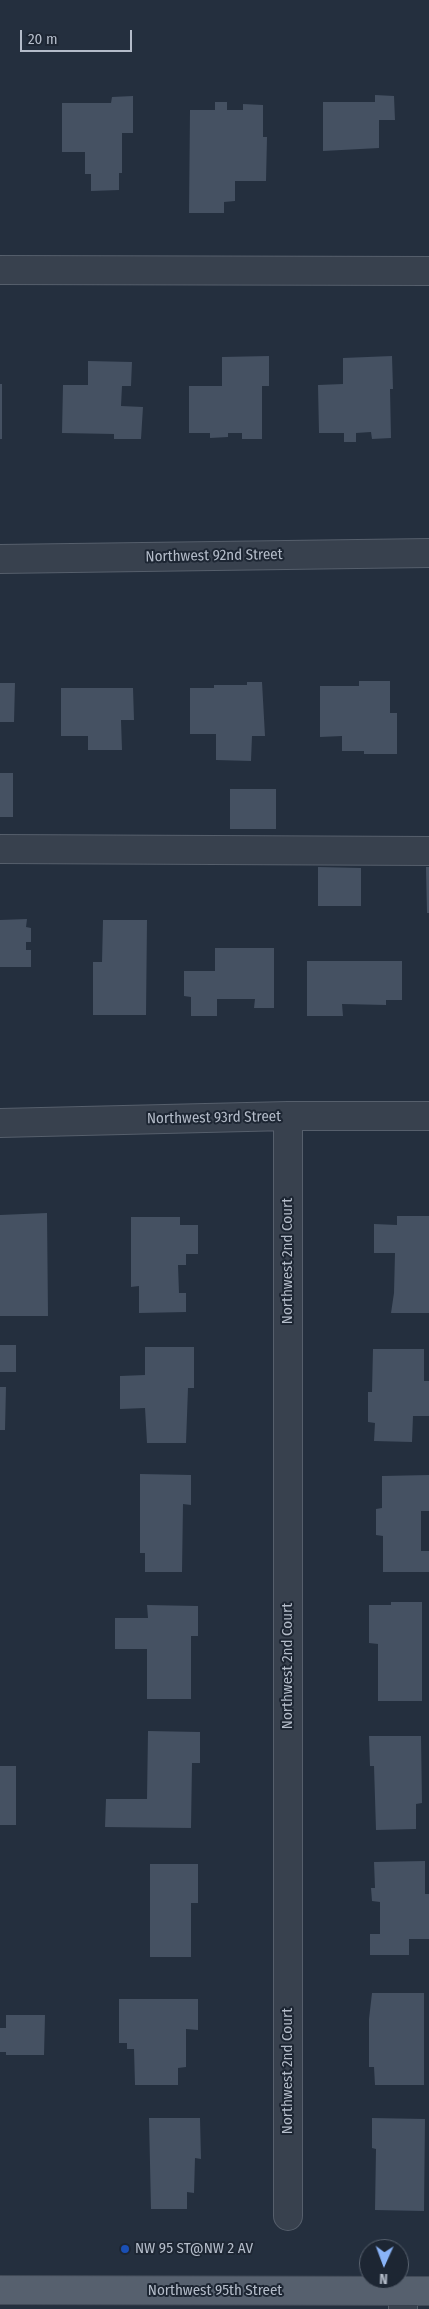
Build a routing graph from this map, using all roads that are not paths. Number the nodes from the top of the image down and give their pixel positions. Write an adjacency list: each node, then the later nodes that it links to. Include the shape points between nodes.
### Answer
1 (0, 270): 2 (street)
2 (429, 271)
3 (429, 553): 4 (street, Northwest 92nd Street)
4 (0, 559)
5 (0, 849): 6 (street)
6 (429, 851)
7 (288, 1116): 8 (street, Northwest 93rd Street); 9 (street, Northwest 93rd Street); 10 (street, Northwest 2nd Court)
8 (429, 1116)
9 (0, 1123)
10 (288, 2216)
11 (0, 2290): 12 (main road, Northwest 95th Street)
12 (412, 2297)

